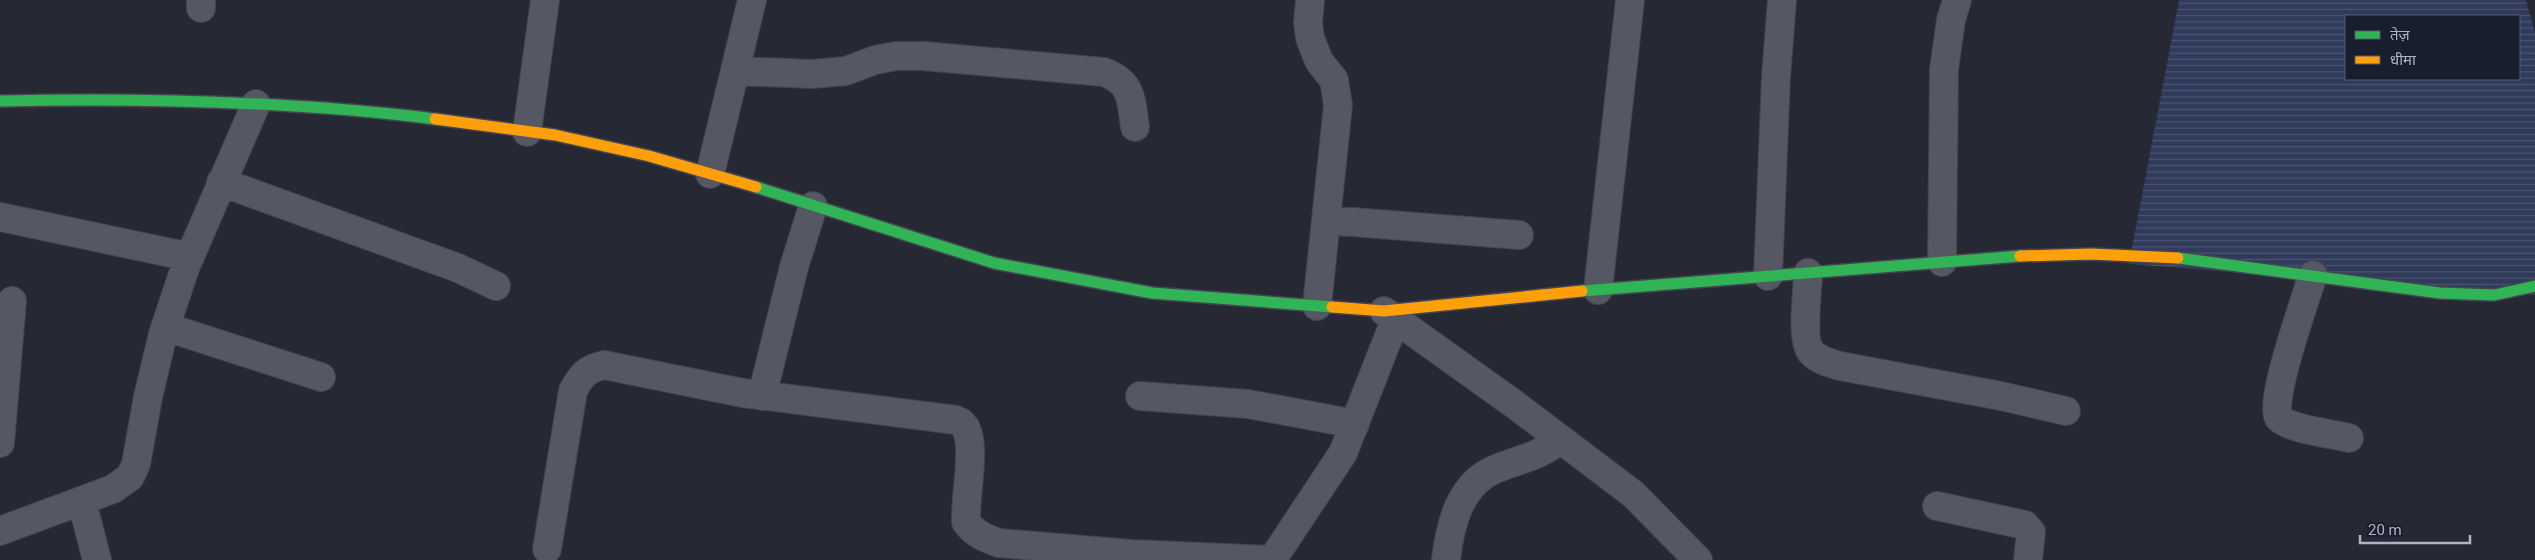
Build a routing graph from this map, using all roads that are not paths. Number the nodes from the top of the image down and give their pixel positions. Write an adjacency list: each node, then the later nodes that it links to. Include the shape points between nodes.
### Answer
1 (545, 0): 11 (street)
2 (752, 0): 7 (street)
3 (1310, 0): 16 (street, via 1310,38 1319,61 1334,80 1338,105)
4 (1630, 0): 25 (street)
5 (1782, 0): 22 (street)
6 (1957, 0): 19 (street, via 1944,69)
7 (735, 70): 10 (street, via 812,74 846,70 896,56 923,56 1104,72 1126,84); 12 (street)
8 (0, 101): 9 (street, via 101,99)
9 (256, 104): 11 (street, via 424,118); 13 (street)
10 (1135, 128)
11 (527, 132): 12 (street, via 649,156)
12 (710, 174): 14 (street)
13 (221, 182): 18 (street); 23 (street, via 458,268)
14 (813, 206): 27 (street, via 994,263 1082,281 1152,293); 31 (street, via 794,267)
15 (0, 217): 18 (street)
16 (1326, 220): 17 (street); 27 (street)
17 (1518, 235)
18 (190, 257): 29 (street)
19 (1942, 262): 20 (street); 21 (street, via 2091,254 2170,257)
20 (1808, 273): 22 (street); 33 (street, via 1806,339 1810,352 1820,360)
21 (2313, 275): 24 (street, via 2440,293 2494,295); 35 (street, via 2279,384 2276,412 2280,419 2291,425)
22 (1768, 276): 25 (street)
23 (496, 286)
24 (2535, 286)
25 (1598, 290): 28 (street)
26 (12, 301): 37 (street)
27 (1317, 306): 28 (street)
28 (1390, 314): 34 (street); 36 (street)
29 (166, 327): 30 (street); 38 (street, via 136,464 130,477 113,489)
30 (321, 377)
31 (762, 396): 41 (street, via 604,365 589,369 580,377 573,391); 42 (street, via 963,423 968,432 969,453 966,522 972,530 999,543)
32 (1140, 396): 34 (street, via 1248,404)
33 (2066, 411)
34 (1356, 424): 44 (street, via 1343,453)
35 (2349, 438)
36 (1560, 439): 45 (street, via 1538,455 1497,468 1479,478 1467,491 1456,513); 46 (street, via 1633,494)
37 (0, 443)
38 (82, 502): 40 (street); 43 (street)
39 (1937, 506): 47 (street, via 2025,525 2030,532)
40 (0, 532)
41 (547, 549)
42 (1060, 553): 44 (street)
43 (97, 560)
44 (1273, 560)
45 (1446, 560)
46 (1698, 560)
47 (2028, 560)

